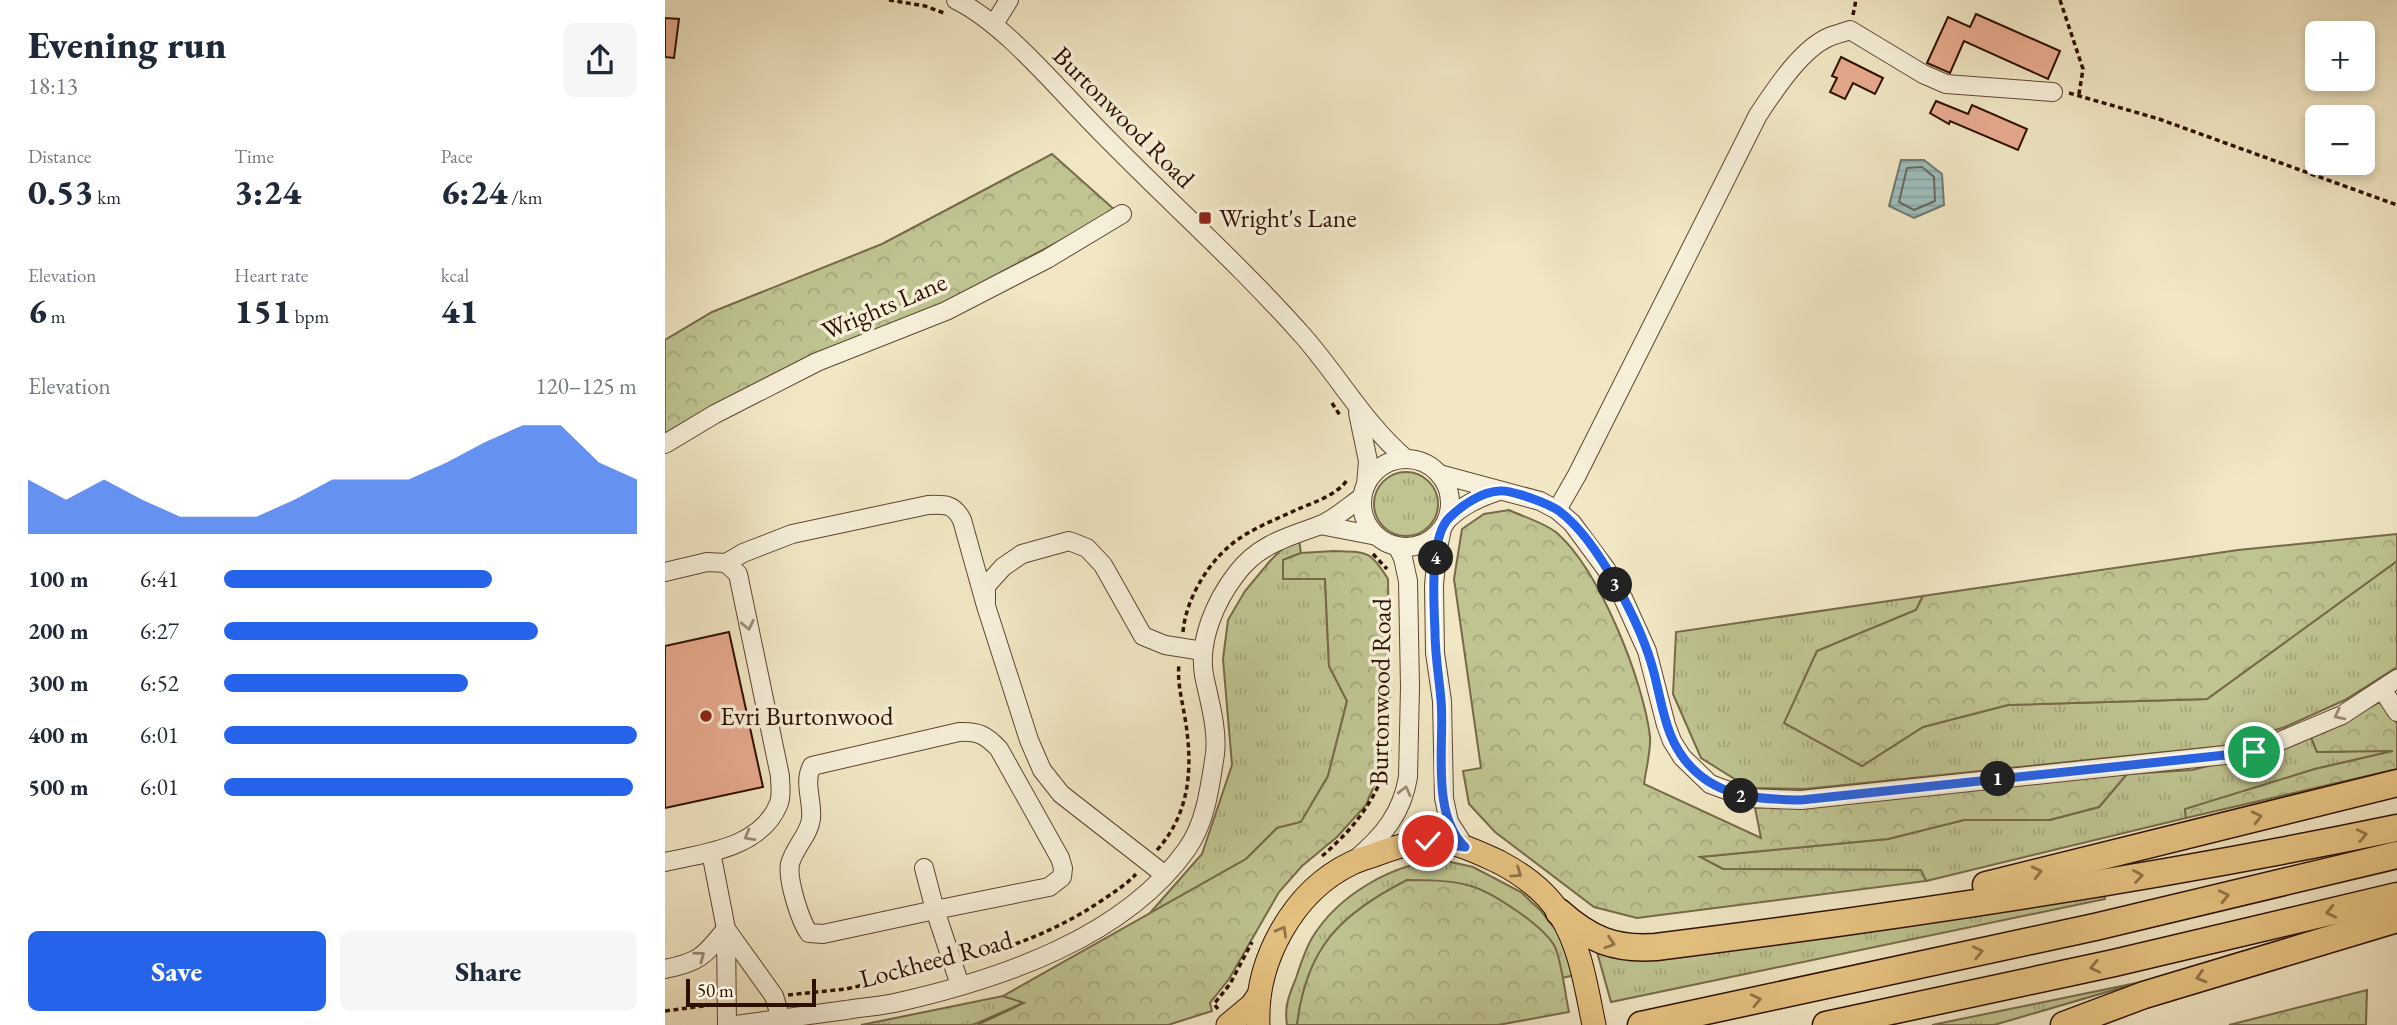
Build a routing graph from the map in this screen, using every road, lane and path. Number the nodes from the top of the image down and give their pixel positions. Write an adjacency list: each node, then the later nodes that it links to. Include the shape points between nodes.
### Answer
1 (889, 0): 4 (path)
2 (1009, 0): 5 (street)
3 (2060, 0): 7 (path, via 2083,69)
4 (953, 8): 5 (street, Burtonwood Road, via 971,7)
5 (994, 24): 11 (street, Burtonwood Road, via 1240,269 1304,337)
6 (2053, 92): 7 (path); 18 (street, via 1946,84 1850,30 1826,38 1810,51 1758,115)
7 (2079, 94): 8 (path)
8 (2397, 205)
9 (1122, 214): 13 (street, Wrights Lane, via 946,311 817,362)
10 (1329, 398): 12 (path)
11 (1356, 405): 14 (street, Burtonwood Road); 16 (street, Burtonwood Road, via 1367,452)
12 (1341, 418)
13 (665, 444)
14 (1406, 459): 15 (street); 16 (street, via 1382,466)
15 (1439, 474): 17 (street); 19 (street, via 1449,496)
16 (1364, 491): 20 (street, Lockheed Road); 21 (street, via 1364,519)
17 (1499, 491): 18 (street); 19 (street, via 1463,506)
18 (1557, 510): 30 (street, one-way to 18, via 2342,715 2254,752 1801,800 1748,798 1710,784 1682,757 1666,724 1647,651 1622,598 1588,542)
19 (1444, 524): 22 (street, via 1424,543); 36 (street, Burtonwood Road, via 1434,585 1444,798 1448,822)
20 (1320, 525): 21 (street); 28 (street, Lockheed Road, via 1273,542 1239,570 1217,604)
21 (1377, 536): 22 (street)
22 (1397, 547): 41 (street, Burtonwood Road, one-way to 22, via 1394,820 1406,791 1408,581)
23 (1363, 549): 26 (path, via 1374,554)
24 (726, 564): 25 (street, via 707,562); 27 (street, via 743,552 792,534 947,504 962,520); 37 (street, one-way to 37, via 738,574 779,776 780,801 770,820 752,837)
25 (665, 572)
26 (1389, 573)
27 (986, 606): 28 (street, via 986,586 1003,567 1022,554 1069,541 1087,548 1103,565 1143,636); 43 (street, via 1042,770 1061,794)
28 (1203, 651): 43 (street, Lockheed Road, via 1215,749 1207,804 1188,848)
29 (1178, 670): 35 (path, via 1190,753 1182,811)
30 (2390, 684): 31 (street)
31 (2397, 712)
32 (1391, 744): 40 (path, via 1374,797 1361,818)
33 (2397, 783): 49 (highway, one-way to 33)
34 (2397, 828): 49 (highway, one-way to 34, via 2271,854)
35 (1171, 835)
36 (1465, 847): 41 (main road, via 1428,841); 47 (main road, one-way to 47, via 1526,878)
37 (711, 852): 39 (street); 50 (street)
38 (2397, 855): 67 (highway, one-way to 38, via 2095,927)
39 (665, 862)
40 (1315, 862)
41 (1351, 863): 56 (main road, one-way to 41, via 1271,954 1289,919 1317,887)
42 (924, 868): 46 (street)
43 (1165, 875): 55 (street, Lockheed Road, via 1096,930 997,975)
44 (1127, 883): 52 (path, via 1078,916 1027,942)
45 (2397, 896): 68 (highway, one-way to 68)
46 (935, 910): 46 (street, via 809,933 802,923 790,864 810,824 808,774 813,766 959,732 975,731 999,749 1060,858 1062,877 1049,887); 55 (street)
47 (1559, 912): 49 (highway, one-way to 49, via 1593,937 1638,948); 66 (main road, via 1584,974)
48 (2397, 919): 69 (highway, one-way to 69, via 2156,991)
49 (1828, 926)
50 (726, 929): 53 (street, one-way to 50, via 691,963); 57 (street); 58 (street)
51 (1253, 941): 59 (path)
52 (967, 960)
53 (665, 969)
54 (939, 969): 57 (path, via 846,989)
55 (961, 985): 61 (street, Lockheed Road, via 897,1003)
56 (1259, 995): 64 (main road); 65 (main road)
57 (774, 996): 61 (street)
58 (726, 1003): 60 (path); 62 (street)
59 (1214, 1004)
60 (665, 1011)
61 (781, 1019): 63 (street, Lockheed Road)
62 (727, 1025)
63 (736, 1025)
64 (1228, 1025)
65 (1258, 1025)
66 (1594, 1025)
67 (1641, 1025)
68 (1826, 1025)
69 (2064, 1025)

